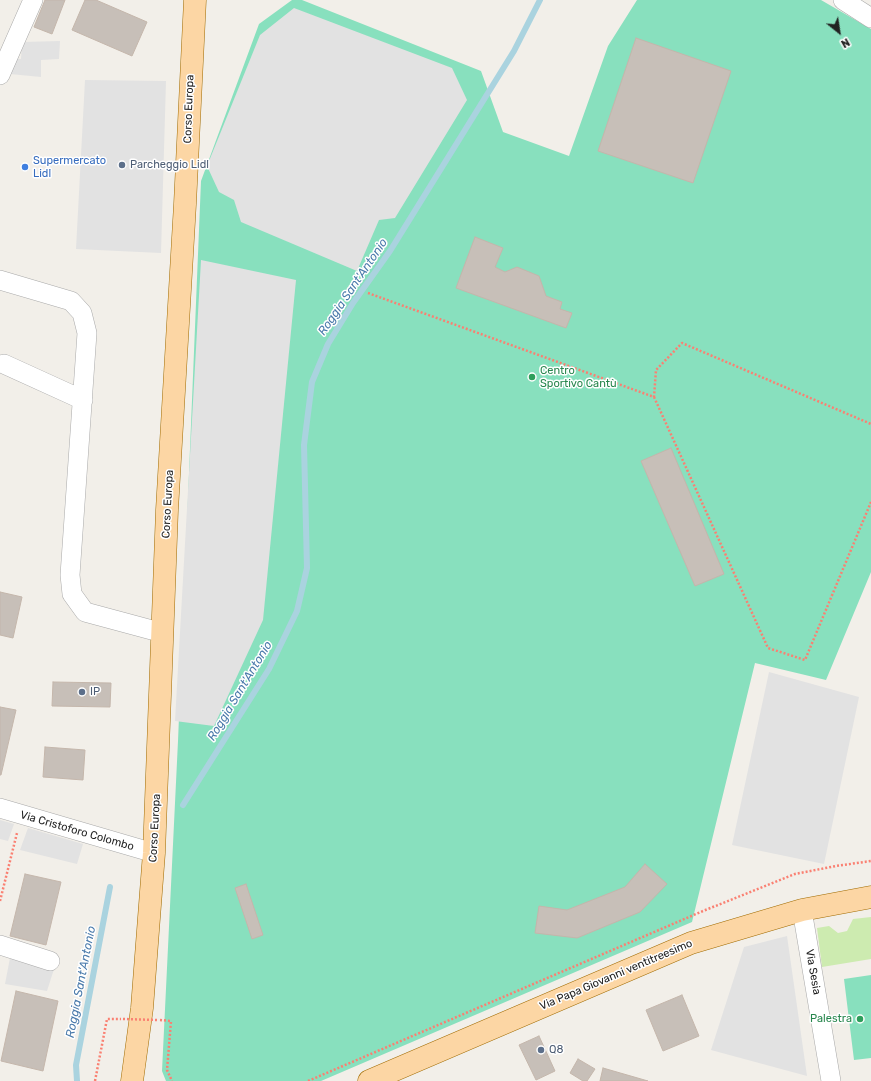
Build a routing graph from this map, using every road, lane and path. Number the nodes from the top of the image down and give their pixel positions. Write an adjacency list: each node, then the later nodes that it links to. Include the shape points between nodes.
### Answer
1 (33, 0): 5 (street)
2 (195, 0): 13 (main road, Corso Europa)
3 (843, 0): 4 (street)
4 (871, 18)
5 (0, 75)
6 (0, 280): 10 (street, via 71,301 82,313 88,332)
7 (368, 293): 9 (path)
8 (4, 364): 10 (street)
9 (654, 397): 11 (path, via 656,370 682,343); 12 (path, via 768,648 806,660)
10 (83, 400): 13 (street, via 70,575 72,594 85,612)
11 (871, 424)
12 (871, 502)
13 (162, 633): 16 (main road, Corso Europa)
14 (0, 808): 15 (street, Via Cristoforo Colombo)
15 (22, 815): 16 (street, Via Cristoforo Colombo); 19 (path)
16 (154, 853): 23 (main road, Corso Europa)
17 (871, 862): 28 (path, via 795,874)
18 (871, 897): 20 (main road, Via Papa Giovanni ventitreesimo)
19 (0, 901)
20 (802, 910): 29 (main road, Via Papa Giovanni ventitreesimo, via 691,943); 30 (street, Via Sesia)
21 (0, 945): 22 (street)
22 (50, 961)
23 (150, 1014): 24 (path, bridge, via 107,1019); 25 (main road, Corso Europa); 26 (main road, Corso Europa); 27 (path, via 171,1021 166,1070)
24 (95, 1081)
25 (132, 1081)
26 (145, 1081)
27 (172, 1081)
28 (308, 1081)
29 (369, 1081)
30 (831, 1081)

